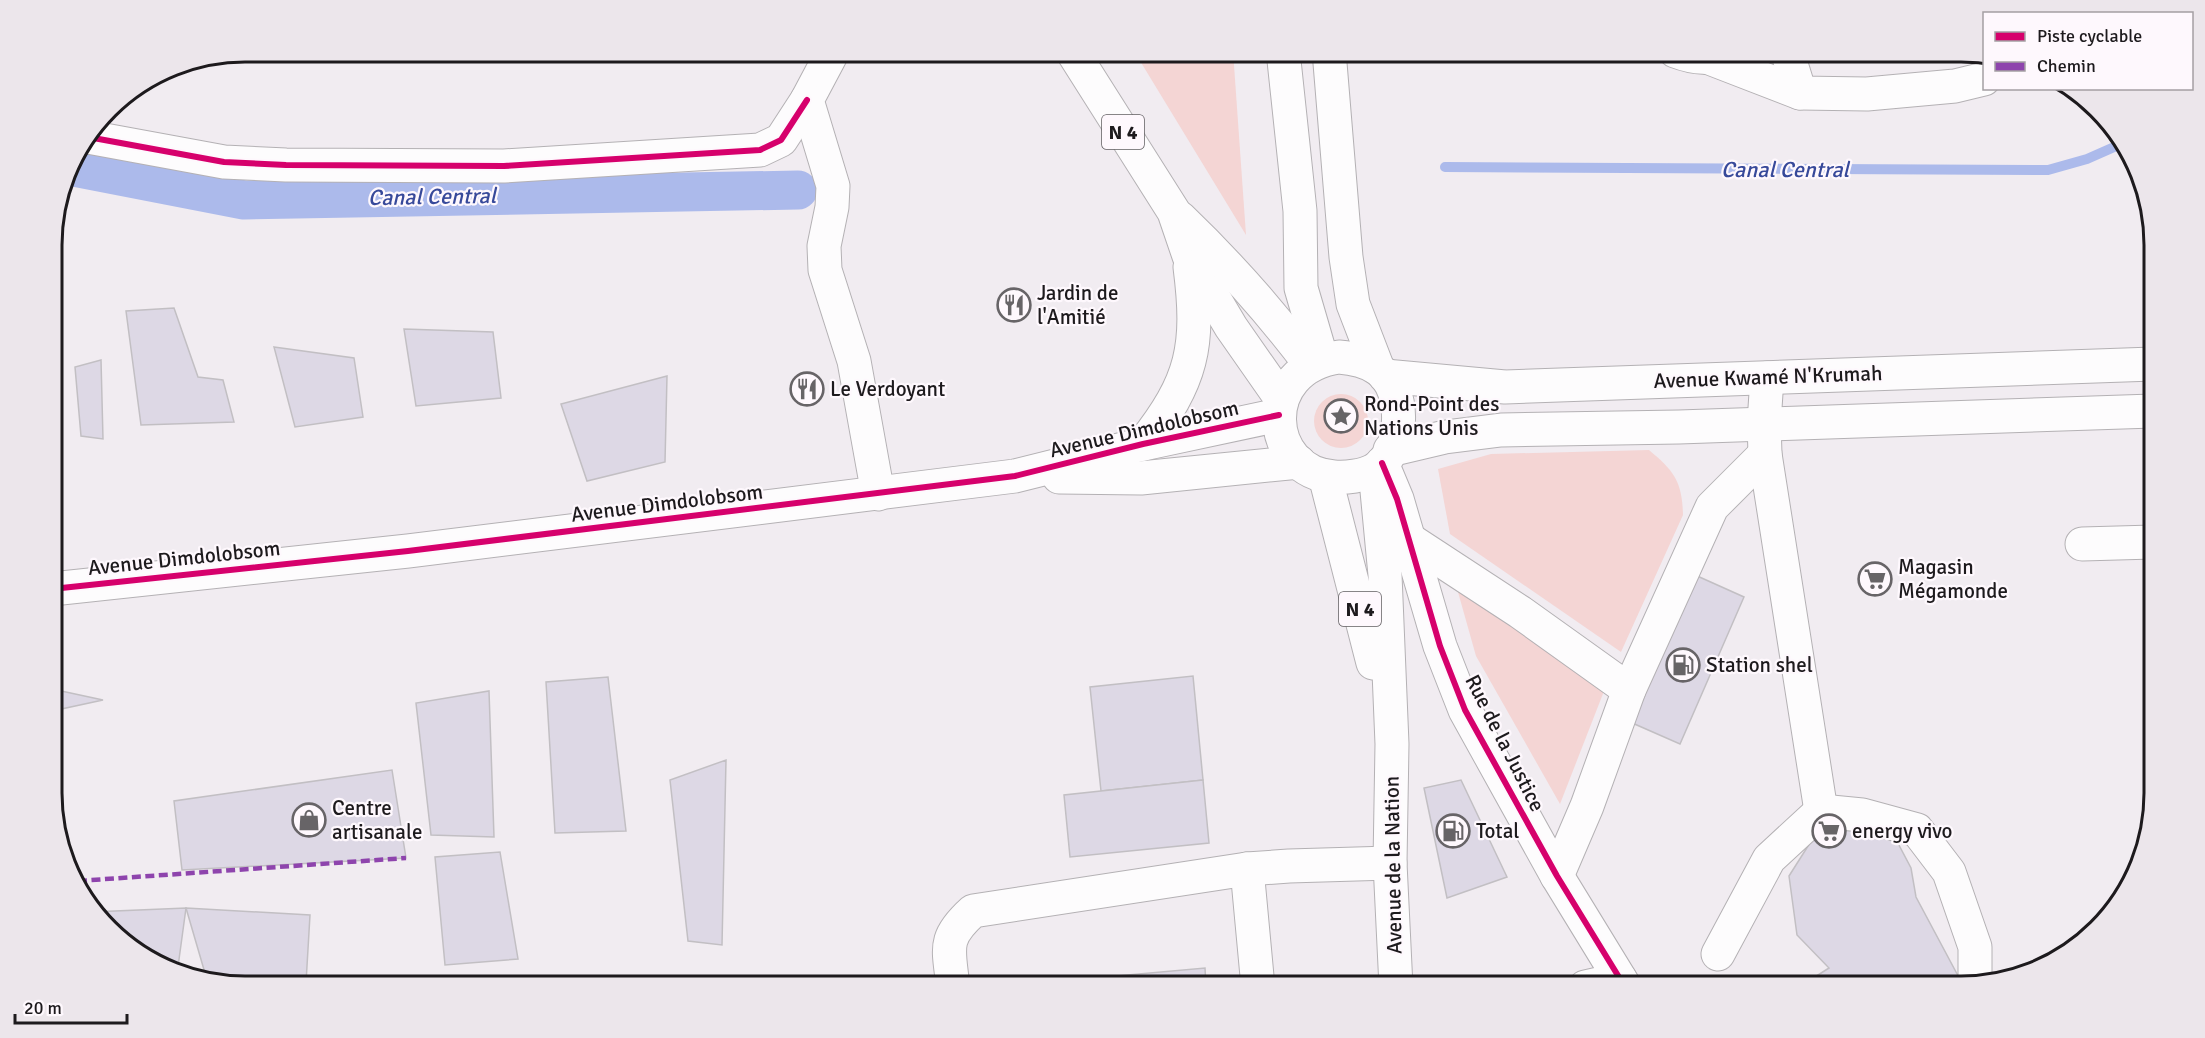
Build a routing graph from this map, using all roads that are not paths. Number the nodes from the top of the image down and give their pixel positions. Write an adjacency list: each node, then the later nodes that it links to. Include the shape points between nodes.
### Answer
1 (827, 62): 9 (main road)
2 (1079, 62): 11 (main road, N 4)
3 (1284, 62): 13 (main road, via 1300,211 1301,288)
4 (1330, 62): 15 (main road, via 1351,295)
5 (1739, 62): 8 (main road)
6 (1790, 62): 8 (main road)
7 (1983, 79): 8 (main road, via 1955,86 1867,94)
8 (1800, 93)
9 (807, 100): 10 (main road, via 781,141 760,150 504,166 224,162); 24 (main road, via 833,186 824,246 825,270 854,361)
10 (95, 138)
11 (1174, 212): 12 (main road, N 4); 13 (main road, N 4)
12 (1189, 256): 17 (main road, N 4); 20 (main road, via 1195,329 1189,367 1165,417)
13 (1316, 362): 15 (main road, via 1350,358); 17 (main road, via 1288,385)
14 (2144, 364): 16 (main road, Avenue Kwamé N'Krumah)
15 (1381, 372): 16 (main road, Avenue Kwamé N'Krumah, via 1505,387); 21 (main road, N 4, via 1397,405 1398,420)
16 (1767, 378): 19 (main road)
17 (1281, 408): 20 (main road, Avenue Dimdolobsom); 22 (main road, N 4, via 1280,432 1287,449)
18 (2144, 412): 19 (main road)
19 (1764, 439): 21 (main road, via 1501,430 1445,437); 29 (main road, via 1712,507); 31 (main road)
20 (1143, 444): 23 (main road, Avenue Dimdolobsom)
21 (1382, 461): 22 (main road, via 1346,477); 25 (main road, Rue de la Justice); 30 (main road, Avenue de la Nation / N 4)
22 (1312, 469): 23 (main road, Avenue Dimdolobsom, via 1141,478); 30 (main road, Avenue de la Nation / N 4)
23 (1015, 476): 24 (main road, Avenue Dimdolobsom)
24 (878, 494): 28 (main road, Avenue Dimdolobsom)
25 (1410, 540): 29 (main road); 34 (main road, Rue de la Justice, via 1440,646 1465,710)
26 (2144, 542): 27 (main road)
27 (2082, 544)
28 (62, 588)
29 (1629, 690): 34 (main road)
30 (1392, 744): 32 (main road, Avenue de la Nation / N 4)
31 (1821, 811): 35 (main road, via 1769,859); 40 (main road, via 1862,814 1917,830 1949,872 1976,947)
32 (1390, 863): 33 (main road); 38 (main road, Avenue de la Nation / N 4)
33 (1247, 869): 36 (main road, via 973,911 955,927 949,948); 37 (main road)
34 (1557, 876): 39 (main road, Rue de la Justice)
35 (1718, 954)
36 (952, 976)
37 (1257, 976)
38 (1395, 976)
39 (1619, 976)
40 (1975, 976)

